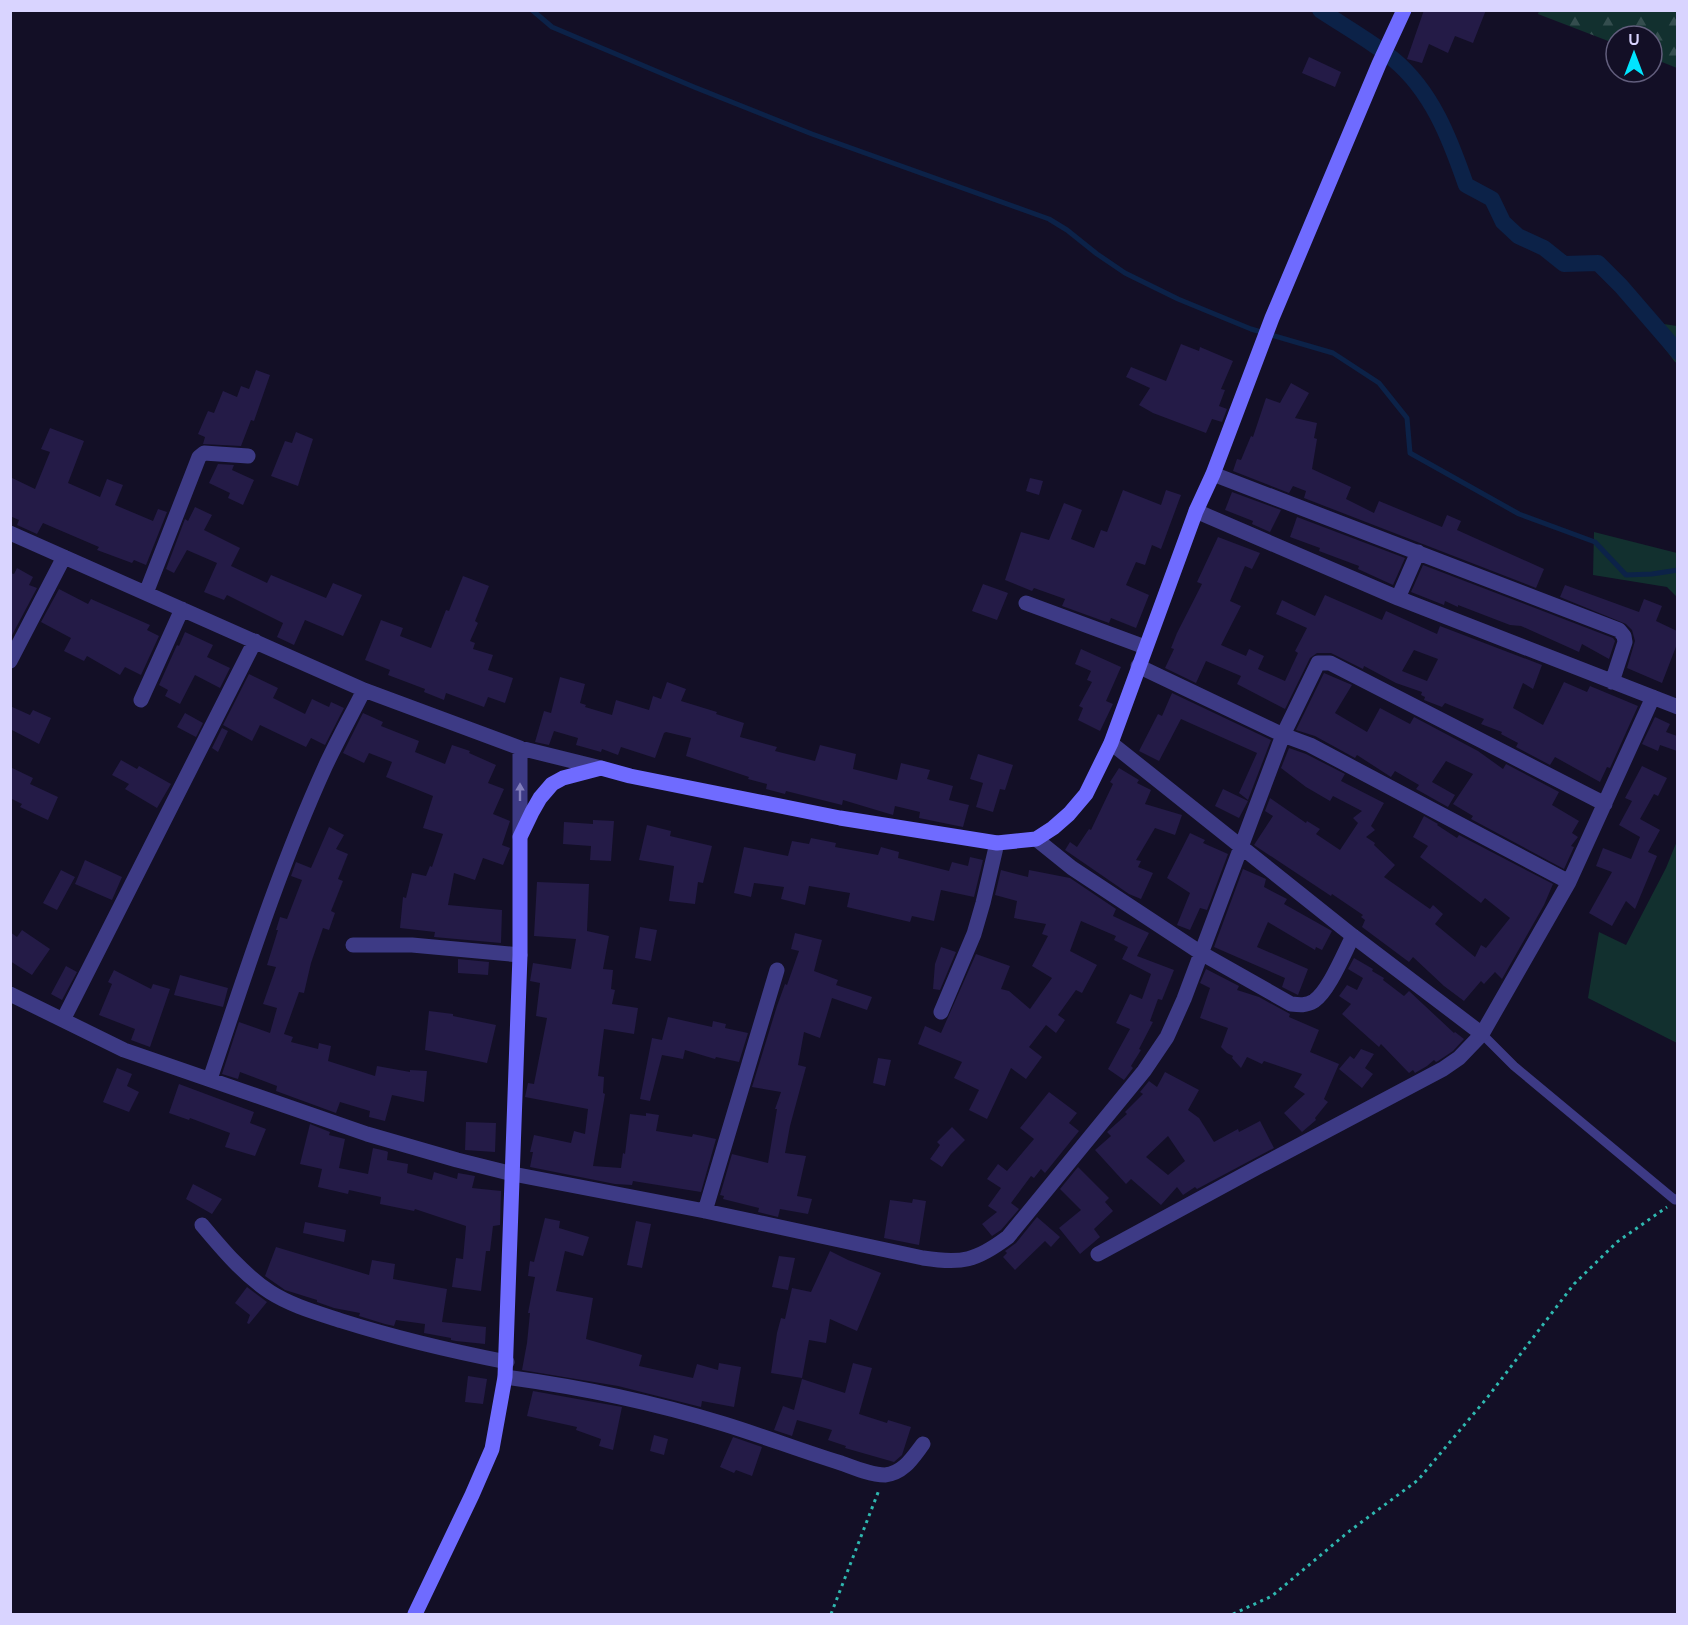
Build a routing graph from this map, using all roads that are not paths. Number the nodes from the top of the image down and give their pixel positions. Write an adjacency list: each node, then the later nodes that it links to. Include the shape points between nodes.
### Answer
1 (1404, 10): 3 (main road, via 1272,318)
2 (248, 456): 8 (street, via 204,453 199,457)
3 (1213, 474): 4 (main road); 6 (street)
4 (1196, 511): 9 (street); 13 (main road)
5 (10, 533): 7 (street)
6 (1418, 552): 9 (street); 16 (street, via 1622,632 1625,642)
7 (64, 556): 8 (street); 14 (street)
8 (146, 593): 11 (street)
9 (1398, 598): 16 (street)
10 (1026, 603): 13 (street)
11 (182, 609): 12 (street); 19 (street)
12 (255, 641): 17 (street); 38 (street)
13 (1145, 647): 15 (main road)
14 (10, 661)
15 (1138, 666): 21 (street); 22 (main road)
16 (1612, 682): 18 (street)
17 (364, 690): 23 (street); 40 (street, via 293,845)
18 (1653, 697): 20 (street); 25 (street)
19 (141, 700)
20 (1677, 707)
21 (1283, 735): 25 (street, via 1318,663 1330,663); 29 (street); 30 (street, via 1310,745)
22 (1111, 743): 27 (main road, via 1086,794 1069,814); 29 (street)
23 (520, 748): 24 (street); 26 (street, one-way to 23)
24 (601, 768): 26 (main road, via 552,784 531,812); 28 (main road, via 840,818)
25 (1605, 804): 30 (street)
26 (520, 837): 34 (main road)
27 (1036, 839): 28 (main road); 33 (street, via 1072,868)
28 (997, 843): 37 (street, via 974,934)
29 (1240, 846): 31 (street); 33 (street)
30 (1569, 882): 39 (street)
31 (1353, 936): 33 (street, via 1326,987 1316,1000 1300,1006 1282,1001); 39 (street)
32 (353, 945): 34 (street, via 412,945)
33 (1201, 953): 43 (street, via 1167,1037 1144,1071 1008,1237 992,1250 958,1262 942,1261)
34 (520, 955): 41 (main road)
35 (777, 970): 43 (street)
36 (10, 994): 38 (street)
37 (941, 1012)
38 (63, 1020): 40 (street, via 124,1050)
39 (1482, 1034): 42 (lane, via 1514,1066); 45 (street, via 1460,1059 1443,1069)
40 (210, 1079): 41 (street, via 367,1134)
41 (513, 1174): 43 (street); 46 (main road)
42 (1676, 1199)
43 (705, 1211)
44 (202, 1226): 46 (street, via 242,1270 272,1293 309,1310)
45 (1098, 1254)
46 (506, 1370): 47 (street, via 724,1424 884,1475 903,1468); 48 (main road, via 492,1449)
47 (923, 1444)
48 (415, 1614)

